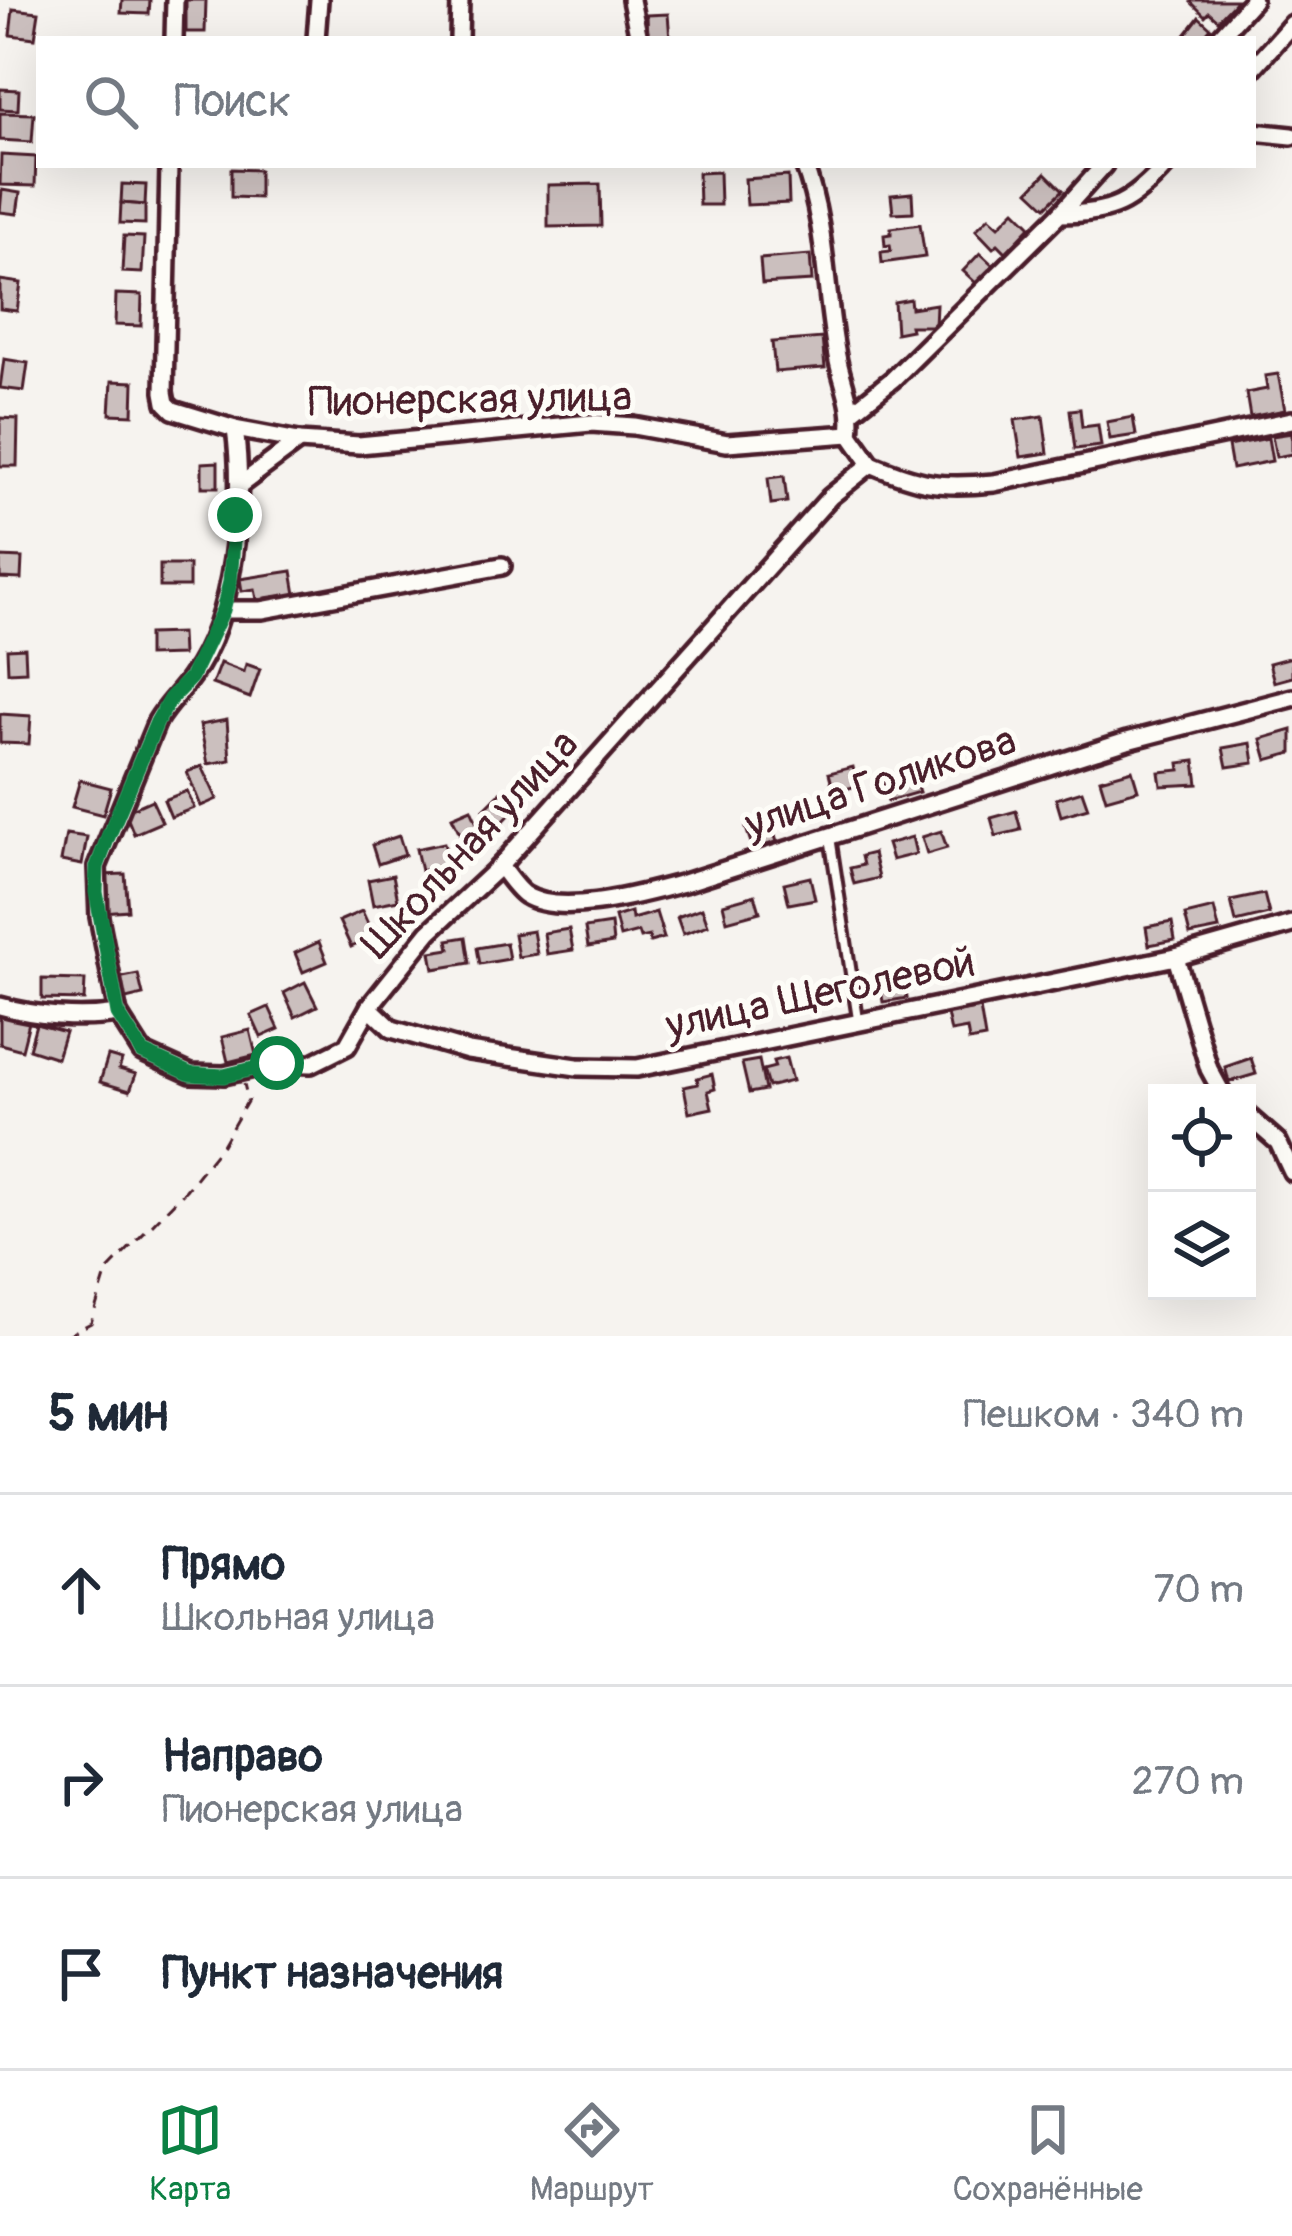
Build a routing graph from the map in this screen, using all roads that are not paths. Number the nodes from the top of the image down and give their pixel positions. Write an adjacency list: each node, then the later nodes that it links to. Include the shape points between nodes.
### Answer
1 (175, 0): 7 (street)
2 (320, 0): 8 (street)
3 (460, 0): 9 (street)
4 (631, 0): 10 (street)
5 (1253, 0): 11 (street)
6 (1292, 24): 12 (street)
7 (174, 36)
8 (316, 36)
9 (459, 36)
10 (638, 36)
11 (1221, 36)
12 (1256, 65)
13 (1256, 132): 14 (street)
14 (1292, 136)
15 (169, 168): 22 (street, Пионерская улица, via 166,403)
16 (805, 168): 20 (street, via 818,200 838,362)
17 (1101, 168): 19 (street)
18 (1163, 168): 19 (street, via 1135,200)
19 (1060, 214): 20 (street)
20 (854, 410): 23 (street)
21 (1292, 420): 25 (street, via 994,483 915,483)
22 (236, 429): 24 (street, Пионерская улица); 26 (street)
23 (850, 434): 24 (street, Пионерская улица, via 727,442 591,423 359,446); 25 (street)
24 (299, 441): 26 (street)
25 (871, 464): 31 (street, Школьная улица, via 830,497)
26 (240, 485): 28 (street)
27 (502, 566): 28 (street, via 262,610)
28 (223, 610): 36 (street, via 191,677 157,722 97,867)
29 (1292, 698): 30 (street, улица Голикова)
30 (830, 833): 31 (street, улица Голикова, via 625,898 560,904 526,896); 37 (lane)
31 (500, 866): 35 (street, Школьная улица, via 429,932)
32 (1292, 924): 33 (street, улица Щеголевой)
33 (1176, 957): 37 (street, улица Щеголевой); 38 (street)
34 (0, 1006): 36 (street)
35 (369, 1006): 36 (street, Школьная улица, via 347,1046 311,1064 224,1076 190,1074 142,1052); 37 (street, улица Щеголевой, via 411,1035 577,1067 637,1068)
36 (118, 1014)
37 (858, 1019)
38 (1217, 1084)
39 (1256, 1123): 40 (street, via 1278,1142)
40 (1292, 1172)

